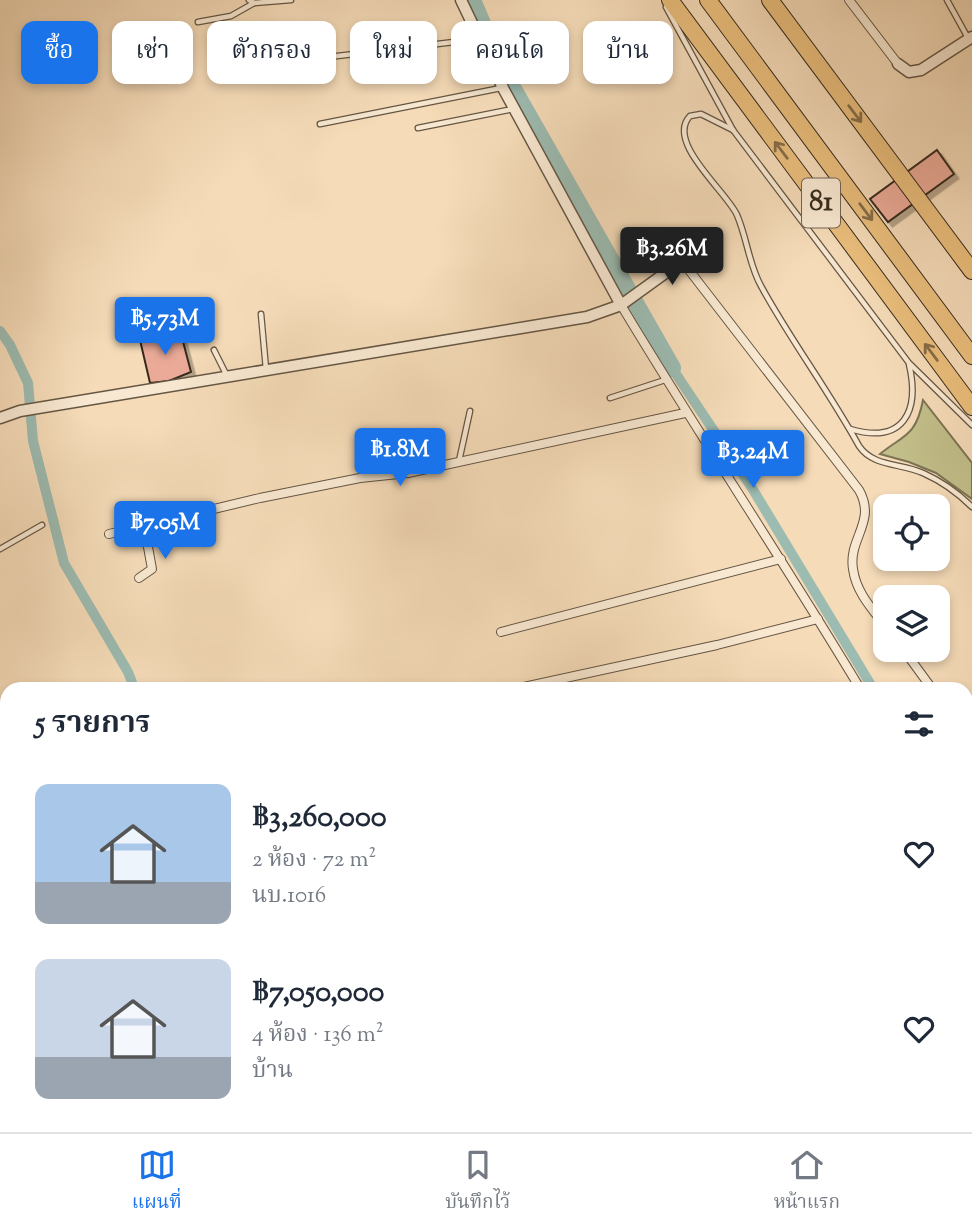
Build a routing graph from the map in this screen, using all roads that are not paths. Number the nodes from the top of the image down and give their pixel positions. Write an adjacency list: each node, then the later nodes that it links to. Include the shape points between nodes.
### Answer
1 (291, 0): 9 (lane)
2 (461, 0): 10 (street)
3 (662, 0): 21 (lane)
4 (670, 0): 33 (highway, 81, one-way to 4)
5 (708, 0): 27 (highway, 81, one-way to 27)
6 (770, 0): 23 (highway, one-way to 23)
7 (849, 0): 15 (street)
8 (947, 0): 12 (lane)
9 (252, 2): 11 (lane, via 232,16)
10 (471, 21)
11 (198, 22)
12 (970, 38): 15 (street, via 921,71 909,72)
13 (451, 42): 14 (lane)
14 (336, 56)
15 (898, 64)
16 (501, 84): 17 (street)
17 (503, 88): 18 (street); 19 (lane)
18 (514, 108): 20 (lane); 24 (street)
19 (320, 124)
20 (418, 128)
21 (733, 130): 28 (lane); 38 (lane, via 697,114 687,119 684,130 690,152 736,213 759,284)
22 (682, 261): 24 (street); 47 (street, via 859,490 866,514 853,551 853,569)
23 (972, 271)
24 (621, 305): 29 (street, via 587,317); 31 (street)
25 (261, 314): 29 (lane)
26 (214, 350): 30 (lane)
27 (972, 356)
28 (909, 363): 37 (lane); 38 (lane, via 914,396 903,420 878,433)
29 (267, 372): 30 (street)
30 (229, 378): 36 (street)
31 (666, 379): 32 (lane); 35 (street)
32 (610, 398)
33 (972, 407)
34 (470, 411): 39 (lane)
35 (685, 413): 39 (street); 45 (street)
36 (0, 418)
37 (972, 425)
38 (849, 428): 40 (lane, via 867,456 933,477)
39 (459, 461): 42 (street, via 260,498)
40 (972, 507)
41 (41, 525): 44 (lane)
42 (144, 526): 43 (street); 46 (street, via 152,569)
43 (109, 534)
44 (0, 549)
45 (781, 559): 48 (street); 49 (street)
46 (139, 578)
47 (873, 610)
48 (818, 619): 51 (street); 52 (street)
49 (501, 632)
50 (912, 662): 53 (street)
51 (547, 682)
52 (855, 682)
53 (927, 682)

